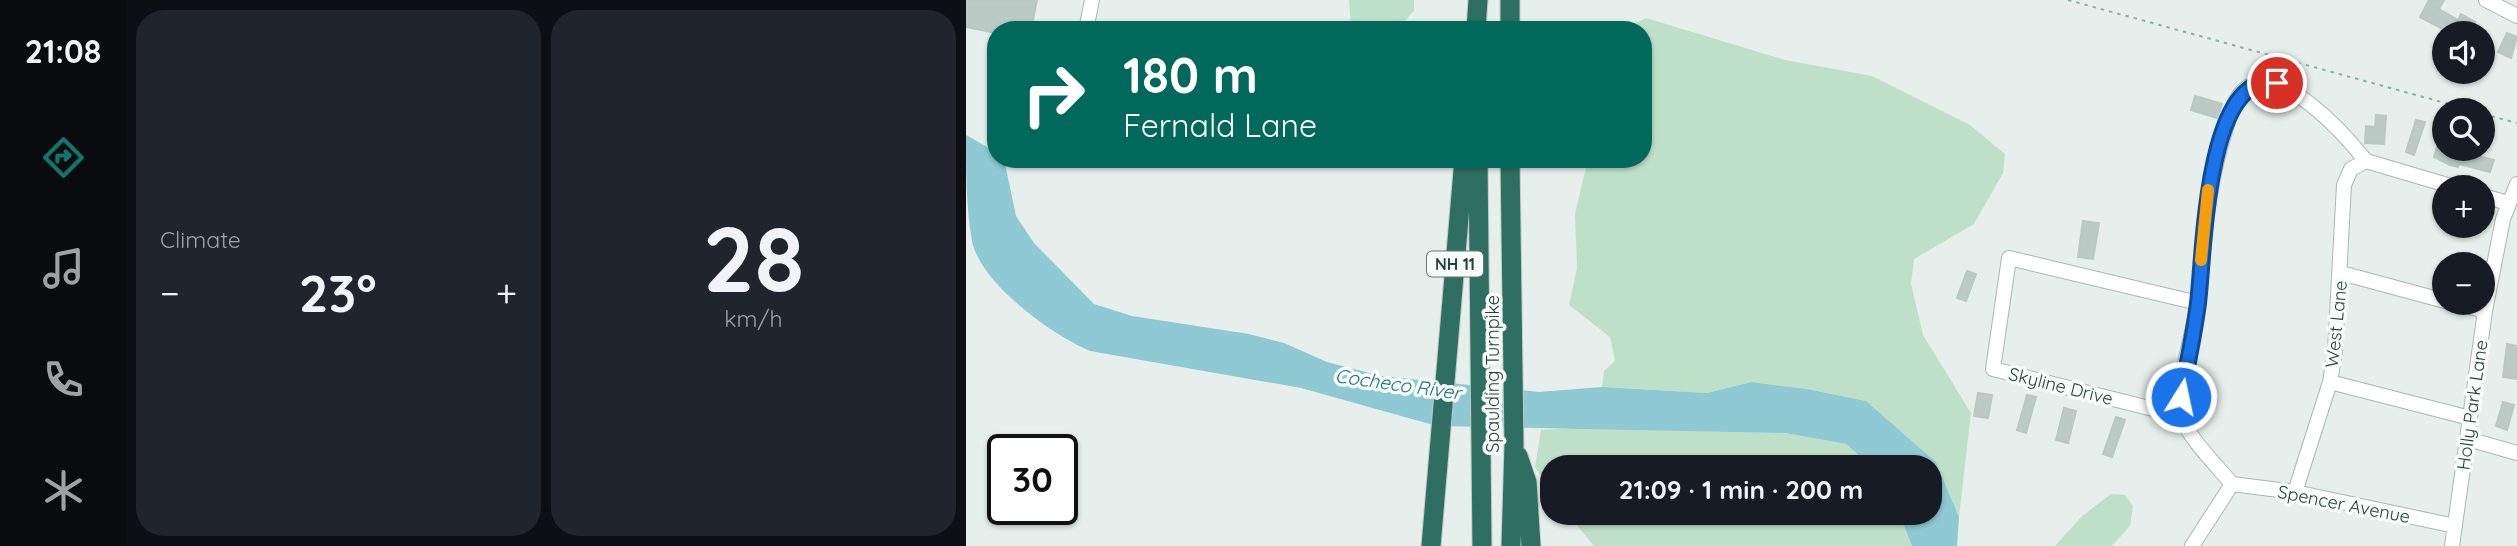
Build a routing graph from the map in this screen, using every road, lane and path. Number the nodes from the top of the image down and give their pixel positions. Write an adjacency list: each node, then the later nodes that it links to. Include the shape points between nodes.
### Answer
1 (1092, 0): 7 (street)
2 (1478, 0): 8 (highway)
3 (1510, 0): 9 (highway)
4 (2068, 0): 10 (path)
5 (2486, 0): 6 (street)
6 (2517, 16)
7 (1088, 21)
8 (1477, 21)
9 (1510, 21)
10 (2432, 99)
11 (2495, 117): 12 (path)
12 (2517, 123)
13 (2366, 161): 17 (street); 22 (street, West Lane, via 2351,169 2344,185); 24 (street, via 2336,127 2294,93 2267,81 2245,90 2231,111 2208,194)
14 (1463, 168): 35 (highway, NH 11)
15 (1479, 168): 36 (highway, Spaulding Turnpike)
16 (1510, 168): 30 (highway, Spaulding Turnpike)
17 (2432, 180)
18 (2517, 184): 20 (street, Holly Park Lane)
19 (2495, 199): 20 (street)
20 (2508, 203): 21 (street, Holly Park Lane)
21 (2495, 264)
22 (2341, 273): 23 (street); 26 (street, West Lane)
23 (2432, 297)
24 (2198, 303): 27 (street); 27 (street, Skyline Drive, via 2009,258 1994,347 1993,369)
25 (2484, 315): 28 (street, Holly Park Lane)
26 (2330, 382): 28 (street); 33 (street, West Lane)
27 (2181, 416): 32 (street)
28 (2470, 418): 29 (street, Holly Park Lane)
29 (2468, 439): 31 (street); 34 (street, Holly Park Lane)
30 (1514, 445): 37 (highway, Spaulding Turnpike); 38 (highway, via 1527,482)
31 (2517, 453)
32 (2232, 484): 33 (street, Spencer Avenue); 39 (street)
33 (2295, 492): 34 (street, Spencer Avenue)
34 (2455, 526): 40 (street, Holly Park Lane)
35 (1431, 546)
36 (1482, 546)
37 (1511, 546)
38 (1531, 546)
39 (2192, 546)
40 (2452, 546)

